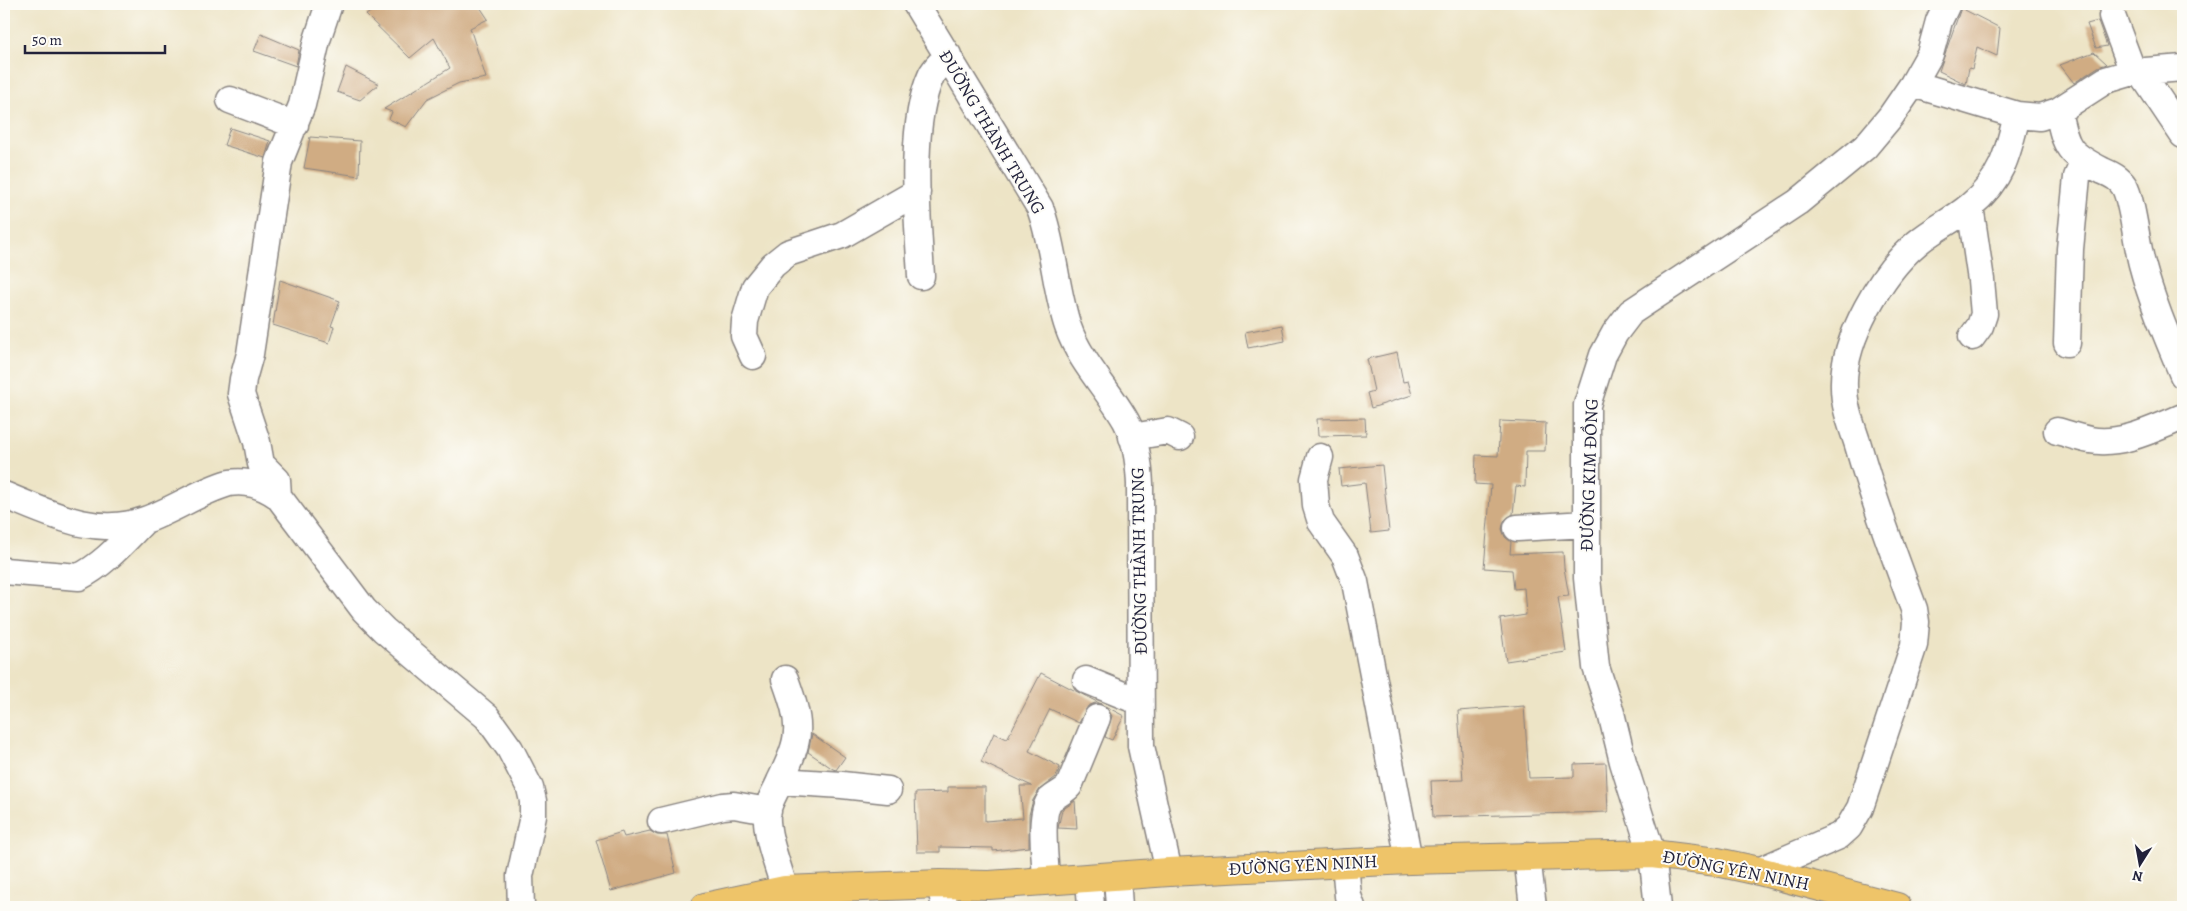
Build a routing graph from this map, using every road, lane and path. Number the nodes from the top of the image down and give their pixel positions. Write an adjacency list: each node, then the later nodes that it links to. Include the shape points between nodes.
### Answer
1 (329, 4): 12 (street)
2 (916, 4): 5 (street, ĐƯỜNG THÀNH TRUNG)
3 (1947, 4): 8 (street, ĐƯỜNG KIM ĐỒNG, via 1930,54)
4 (2112, 16): 7 (street)
5 (948, 55): 15 (street, via 931,75 919,118); 24 (street, ĐƯỜNG THÀNH TRUNG, via 1040,208 1071,333 1126,421)
6 (2183, 68): 7 (street)
7 (2136, 72): 10 (street, via 2106,80); 13 (street)
8 (1913, 84): 11 (street); 30 (street, ĐƯỜNG KIM ĐỒNG, via 1891,116 1864,146 1798,202 1631,312 1615,333 1603,355 1587,405)
9 (230, 100): 12 (street)
10 (2058, 111): 11 (street, via 2040,117); 14 (street, via 2066,142)
11 (2018, 115): 16 (street, via 2008,156 1988,187)
12 (295, 125): 28 (street, via 279,162 241,394 261,464 278,480)
13 (2183, 135)
14 (2084, 161): 19 (street, via 2077,177 2070,248); 21 (street, via 2116,177 2125,188 2143,266)
15 (917, 192): 17 (street); 20 (street, via 842,235 788,253 773,265 755,287 745,321 744,336)
16 (1970, 206): 18 (street, via 1984,314); 45 (street, via 1919,241 1896,263 1857,328 1845,361 1845,402 1874,503 1914,610 1916,634 1911,655 1855,820 1839,836)
17 (921, 276)
18 (1972, 337)
19 (2067, 343)
20 (753, 356)
21 (2183, 375)
22 (2183, 416): 23 (street, via 2110,441 2091,440)
23 (2057, 431)
24 (1132, 437): 25 (street, via 1168,432); 35 (street, ĐƯỜNG THÀNH TRUNG, via 1140,466)
25 (1180, 437)
26 (1320, 457): 43 (street, via 1314,480 1316,506 1322,522 1345,556 1355,582)
27 (4, 495): 29 (street, via 78,523 108,526)
28 (278, 496): 29 (street, via 258,485 229,483); 52 (street, via 364,610 487,717 510,749 530,788 533,801 533,816 520,876)
29 (144, 521): 32 (street, via 90,572 79,576)
30 (1586, 524): 31 (street); 41 (street, ĐƯỜNG KIM ĐỒNG, via 1586,578 1596,667)
31 (1517, 528)
32 (4, 571)
33 (785, 679): 37 (street, via 798,728 796,745)
34 (1086, 680): 35 (street)
35 (1140, 702): 46 (street, ĐƯỜNG THÀNH TRUNG, via 1144,764)
36 (1097, 718): 49 (street, via 1069,786 1051,799 1044,813)
37 (780, 782): 38 (street); 39 (street)
38 (888, 790)
39 (768, 811): 40 (street, via 723,806); 50 (street, via 767,824)
40 (660, 821)
41 (1652, 854): 42 (main road, ĐƯỜNG YÊN NINH); 45 (main road, ĐƯỜNG YÊN NINH); 58 (street, ĐƯỜNG KIM ĐỒNG)
42 (1527, 856): 43 (main road, ĐƯỜNG YÊN NINH); 57 (street)
43 (1409, 860): 44 (main road, ĐƯỜNG YÊN NINH)
44 (1345, 863): 46 (main road, ĐƯỜNG YÊN NINH); 56 (street)
45 (1759, 871): 59 (main road, ĐƯỜNG YÊN NINH)
46 (1169, 872): 47 (main road, ĐƯỜNG YÊN NINH)
47 (1117, 876): 48 (main road, ĐƯỜNG YÊN NINH); 55 (street)
48 (1089, 878): 49 (main road, ĐƯỜNG YÊN NINH); 54 (street)
49 (1046, 881): 51 (main road, ĐƯỜNG YÊN NINH, via 989,885)
50 (785, 890): 51 (main road, ĐƯỜNG YÊN NINH); 53 (main road, ĐƯỜNG YÊN NINH)
51 (942, 896)
52 (521, 907)
53 (705, 907)
54 (1091, 907)
55 (1119, 907)
56 (1352, 907)
57 (1533, 907)
58 (1658, 907)
59 (1896, 907)

